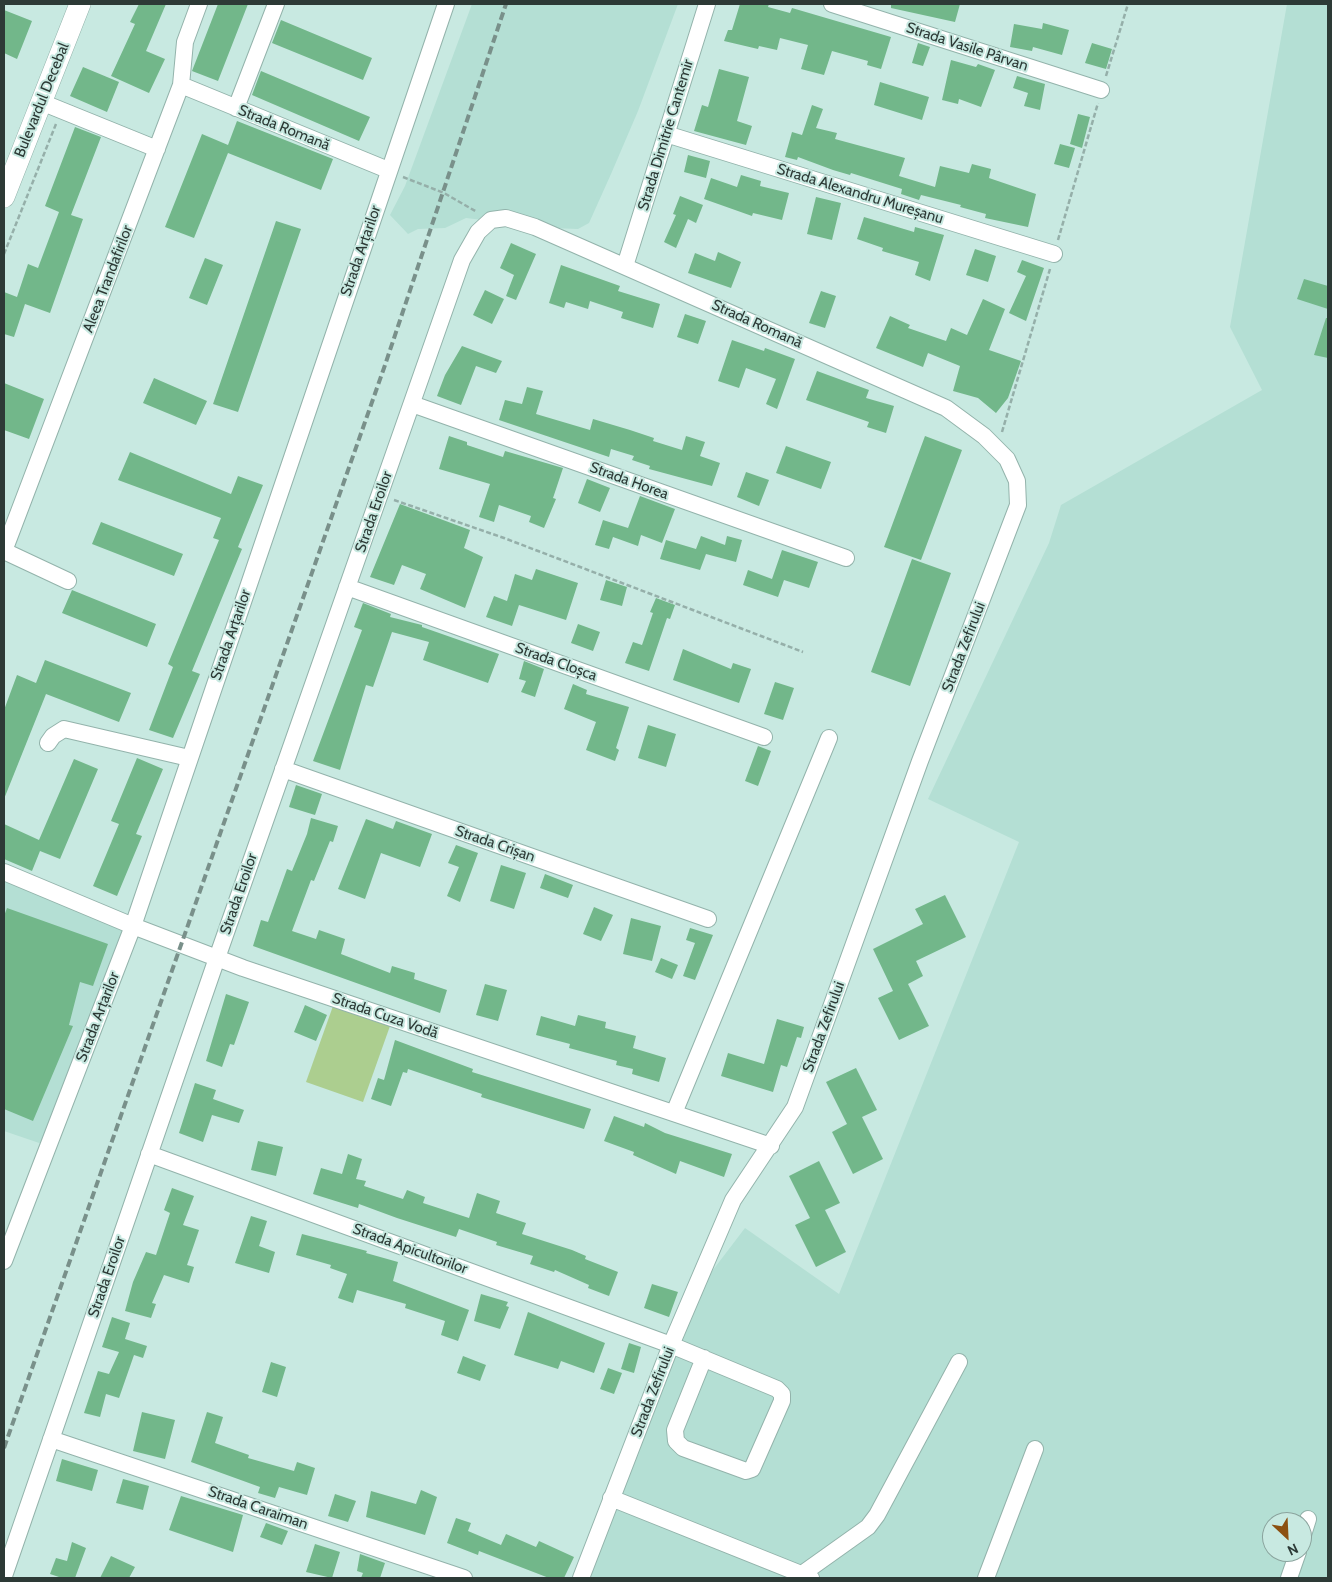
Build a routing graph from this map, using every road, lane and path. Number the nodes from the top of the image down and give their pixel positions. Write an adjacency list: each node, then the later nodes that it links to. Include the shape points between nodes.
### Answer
1 (79, 4): 10 (main road, Bulevardul Decebal)
2 (199, 4): 8 (street, Aleea Trandafirilor, via 186,42)
3 (276, 4): 11 (street)
4 (446, 4): 15 (street, Strada Arțarilor)
5 (707, 4): 13 (street, Strada Dimitrie Cantemir)
6 (832, 4): 9 (street, Strada Vasile Pârvan)
7 (1128, 4): 9 (path)
8 (181, 85): 11 (street, Strada Romană); 14 (street, Aleea Trandafirilor)
9 (1101, 90): 19 (path)
10 (41, 102): 12 (street); 16 (main road, Bulevardul Decebal)
11 (236, 108): 15 (street, Strada Romană)
12 (62, 111): 14 (street); 18 (path)
13 (666, 134): 19 (street, Strada Alexandru Mureșanu); 20 (street, Strada Dimitrie Cantemir)
14 (157, 150): 24 (street, Aleea Trandafirilor)
15 (388, 170): 17 (path, via 444,193); 32 (street, Strada Arțarilor)
16 (4, 197)
17 (491, 220): 20 (street, Strada Romană, via 506,218 535,227); 21 (street, Strada Eroilor, via 478,232 462,260)
18 (4, 254)
19 (1054, 254): 22 (path, via 1011,407)
20 (625, 266): 22 (street, Strada Romană, via 946,408)
21 (412, 404): 23 (street, Strada Eroilor); 25 (street, Strada Horea)
22 (1002, 454): 39 (street, Strada Zefirului, via 1017,481 1018,505 920,761 795,1107)
23 (380, 494): 27 (street, Strada Eroilor); 28 (path)
24 (4, 551): 26 (street)
25 (846, 558)
26 (68, 580)
27 (347, 587): 29 (street, Strada Cloșca); 33 (street, Strada Eroilor)
28 (803, 652)
29 (764, 737)
30 (829, 738): 38 (street)
31 (48, 743): 32 (street, via 64,729)
32 (189, 758): 36 (street, Strada Arțarilor)
33 (283, 769): 35 (street, Strada Crișan); 37 (street, Strada Eroilor)
34 (4, 872): 36 (street, Strada Cuza Vodă)
35 (708, 920)
36 (133, 926): 37 (street, Strada Cuza Vodă); 41 (street, Strada Arțarilor)
37 (217, 958): 38 (street, Strada Cuza Vodă); 40 (street, Strada Eroilor)
38 (674, 1113): 39 (street, Strada Cuza Vodă)
39 (771, 1146): 42 (street, Strada Zefirului, via 733,1200)
40 (149, 1154): 42 (street, Strada Apicultorilor); 45 (street, Strada Eroilor)
41 (4, 1261)
42 (671, 1345): 43 (street, Strada Apicultorilor); 47 (street, Strada Zefirului)
43 (704, 1358): 43 (street, Strada Apicultorilor, via 675,1430 676,1440 683,1448 746,1471 752,1469 782,1401 782,1394 777,1388)
44 (959, 1362): 49 (street, via 877,1515 868,1527)
45 (51, 1439): 50 (street, Strada Eroilor); 51 (street, Strada Caraiman)
46 (1035, 1449): 53 (street)
47 (612, 1498): 49 (street); 52 (street, Strada Zefirului)
48 (1295, 1562): 54 (street)
49 (807, 1576)
50 (5, 1577)
51 (464, 1578)
52 (582, 1578)
53 (986, 1578)
54 (1289, 1578)

